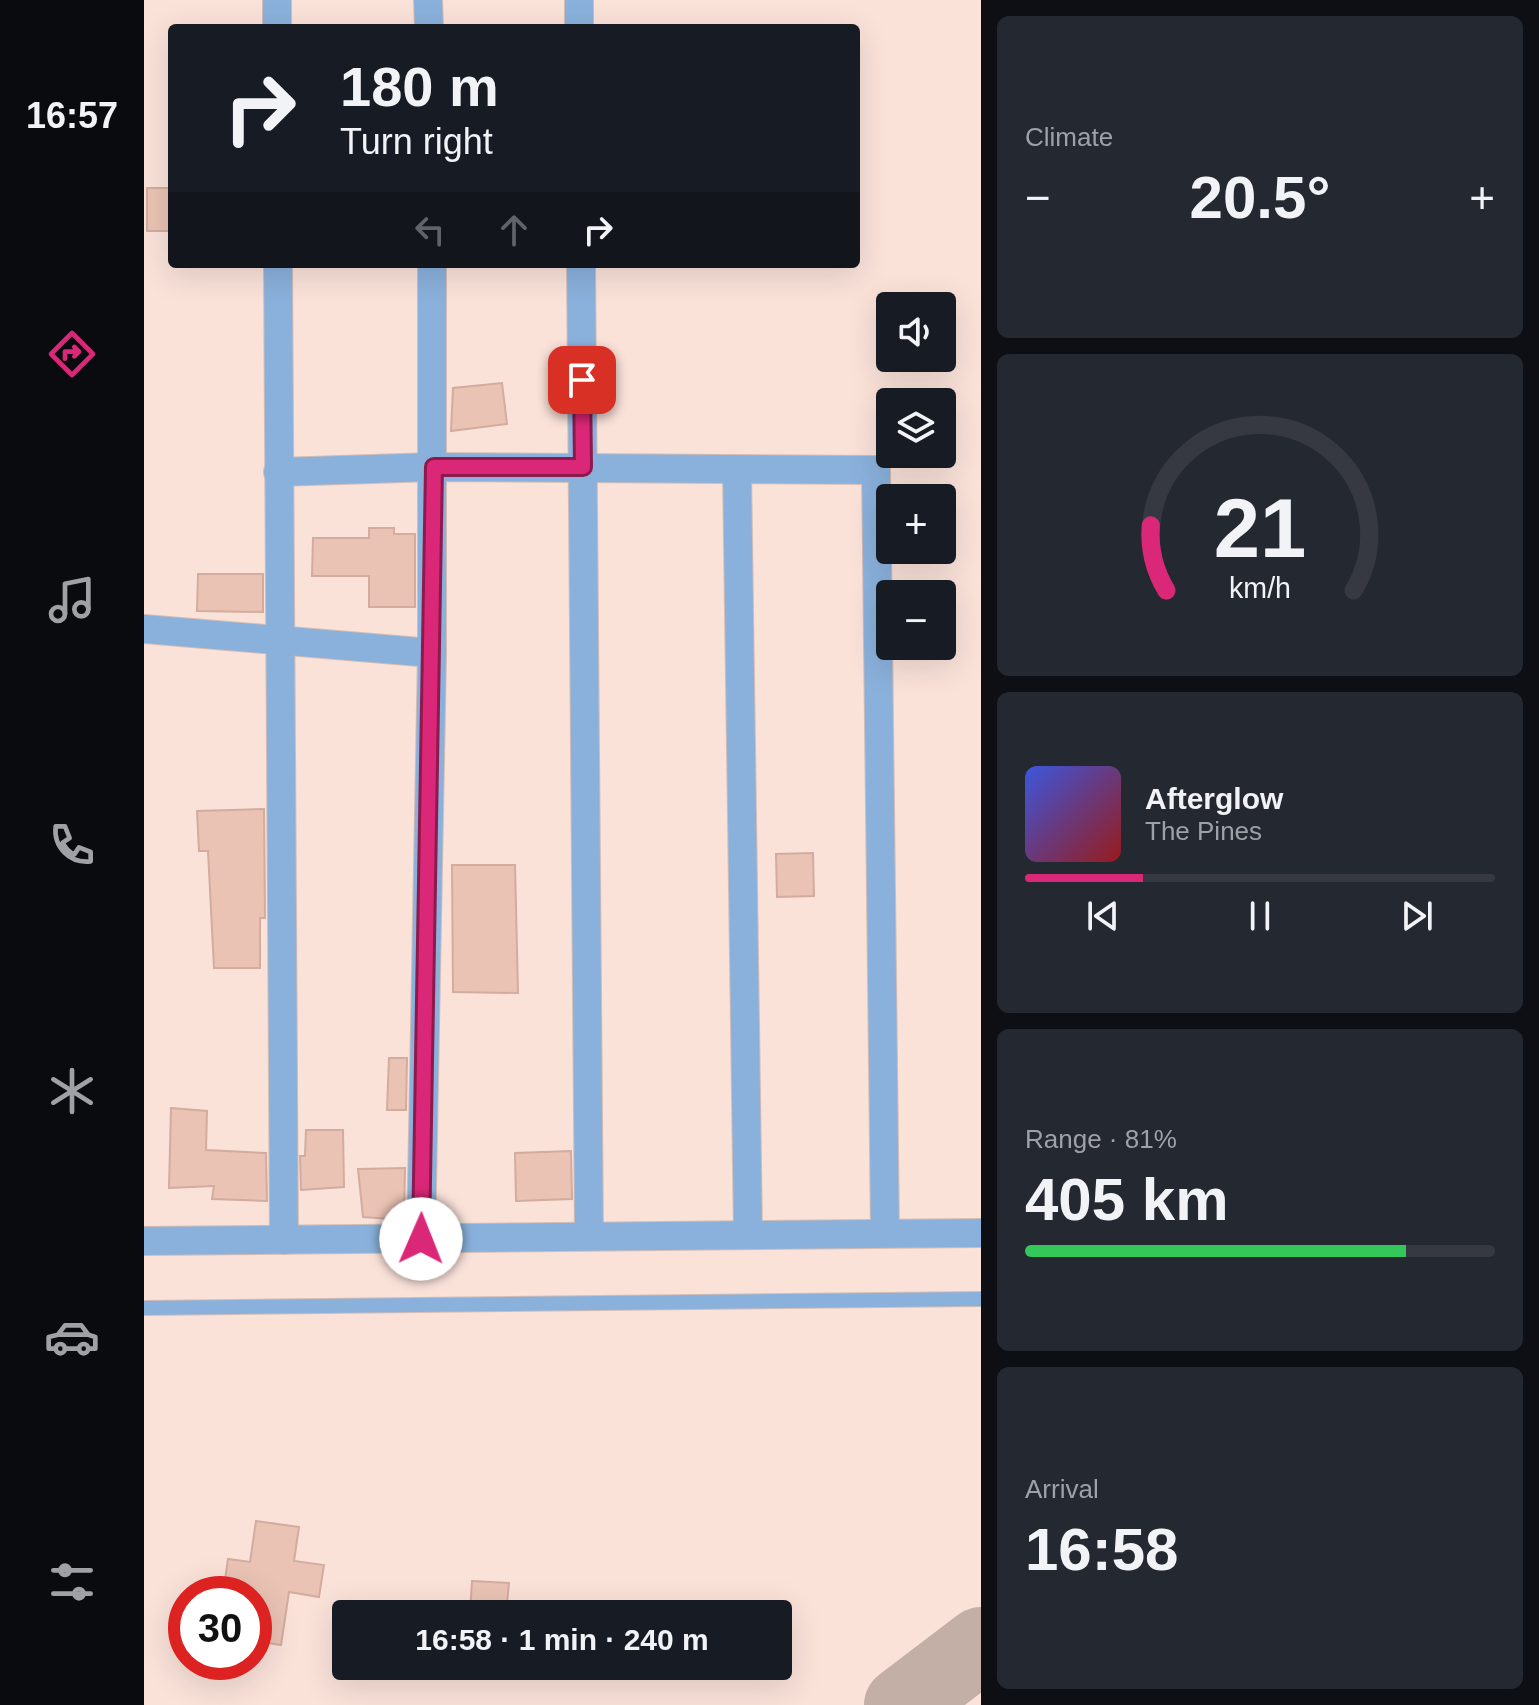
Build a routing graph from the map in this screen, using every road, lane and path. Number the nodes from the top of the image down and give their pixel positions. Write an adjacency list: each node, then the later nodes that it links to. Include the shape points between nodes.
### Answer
1 (277, 0): 4 (street)
2 (428, 0): 5 (street)
3 (579, 0): 6 (street)
4 (277, 24)
5 (429, 24)
6 (579, 24)
7 (278, 268): 13 (street)
8 (432, 268): 10 (street)
9 (581, 268): 11 (street)
10 (434, 467): 11 (street); 13 (street); 16 (street)
11 (583, 467): 12 (street); 20 (street)
12 (737, 471): 17 (street); 18 (street, via 876,470)
13 (278, 472): 15 (street)
14 (144, 629): 15 (street)
15 (281, 640): 16 (street); 22 (street)
16 (432, 653): 21 (street)
17 (748, 1233): 18 (street); 20 (street)
18 (885, 1233): 19 (street)
19 (981, 1233)
20 (589, 1236): 21 (street)
21 (421, 1239): 22 (street)
22 (284, 1240): 23 (street)
23 (144, 1241)
24 (981, 1299): 25 (lane)
25 (144, 1308)

